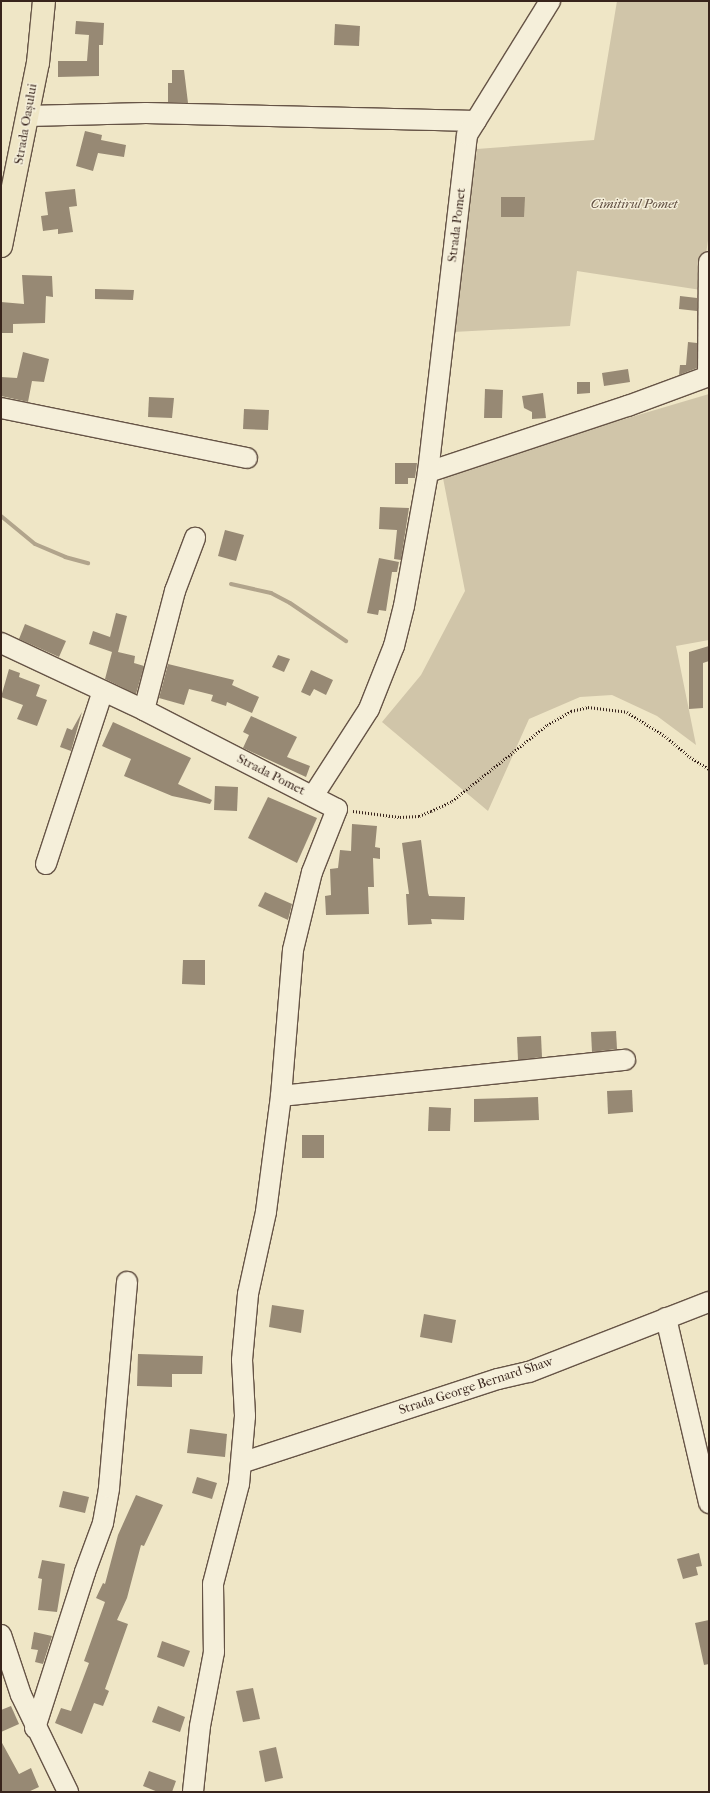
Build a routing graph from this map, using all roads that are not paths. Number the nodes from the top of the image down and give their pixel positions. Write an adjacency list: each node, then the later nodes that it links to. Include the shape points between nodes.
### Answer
1 (44, 1): 3 (main road, Strada Oașului, via 42,30)
2 (550, 1): 4 (street, Strada Pomet)
3 (28, 116): 4 (street, via 146,113); 5 (main road, Strada Oașului)
4 (476, 121): 10 (street, Strada Pomet, via 467,136)
5 (1, 246)
6 (709, 262): 7 (street)
7 (708, 377): 10 (street)
8 (1, 408): 9 (street)
9 (247, 458)
10 (428, 472): 15 (street, Strada Pomet, via 404,606 382,678 369,709)
11 (195, 538): 14 (street, via 175,591)
12 (1, 643): 13 (street, Strada Pomet)
13 (104, 691): 14 (street, Strada Pomet); 16 (street)
14 (144, 710): 15 (street, Strada Pomet)
15 (313, 796): 18 (street, via 337,809 312,872 293,950)
16 (46, 864)
17 (625, 1060): 18 (street)
18 (281, 1096): 22 (street, via 266,1212 248,1294 242,1360 245,1416)
19 (127, 1282): 25 (street, via 109,1488 103,1523)
20 (709, 1302): 21 (street, Strada George Bernard Shaw)
21 (666, 1318): 22 (street, Strada George Bernard Shaw, via 529,1372 498,1379); 23 (street)
22 (241, 1463): 27 (street, via 239,1484 213,1584 214,1652 200,1726)
23 (709, 1503)
24 (1, 1635): 25 (street)
25 (35, 1728): 26 (street)
26 (68, 1792)
27 (193, 1792)

